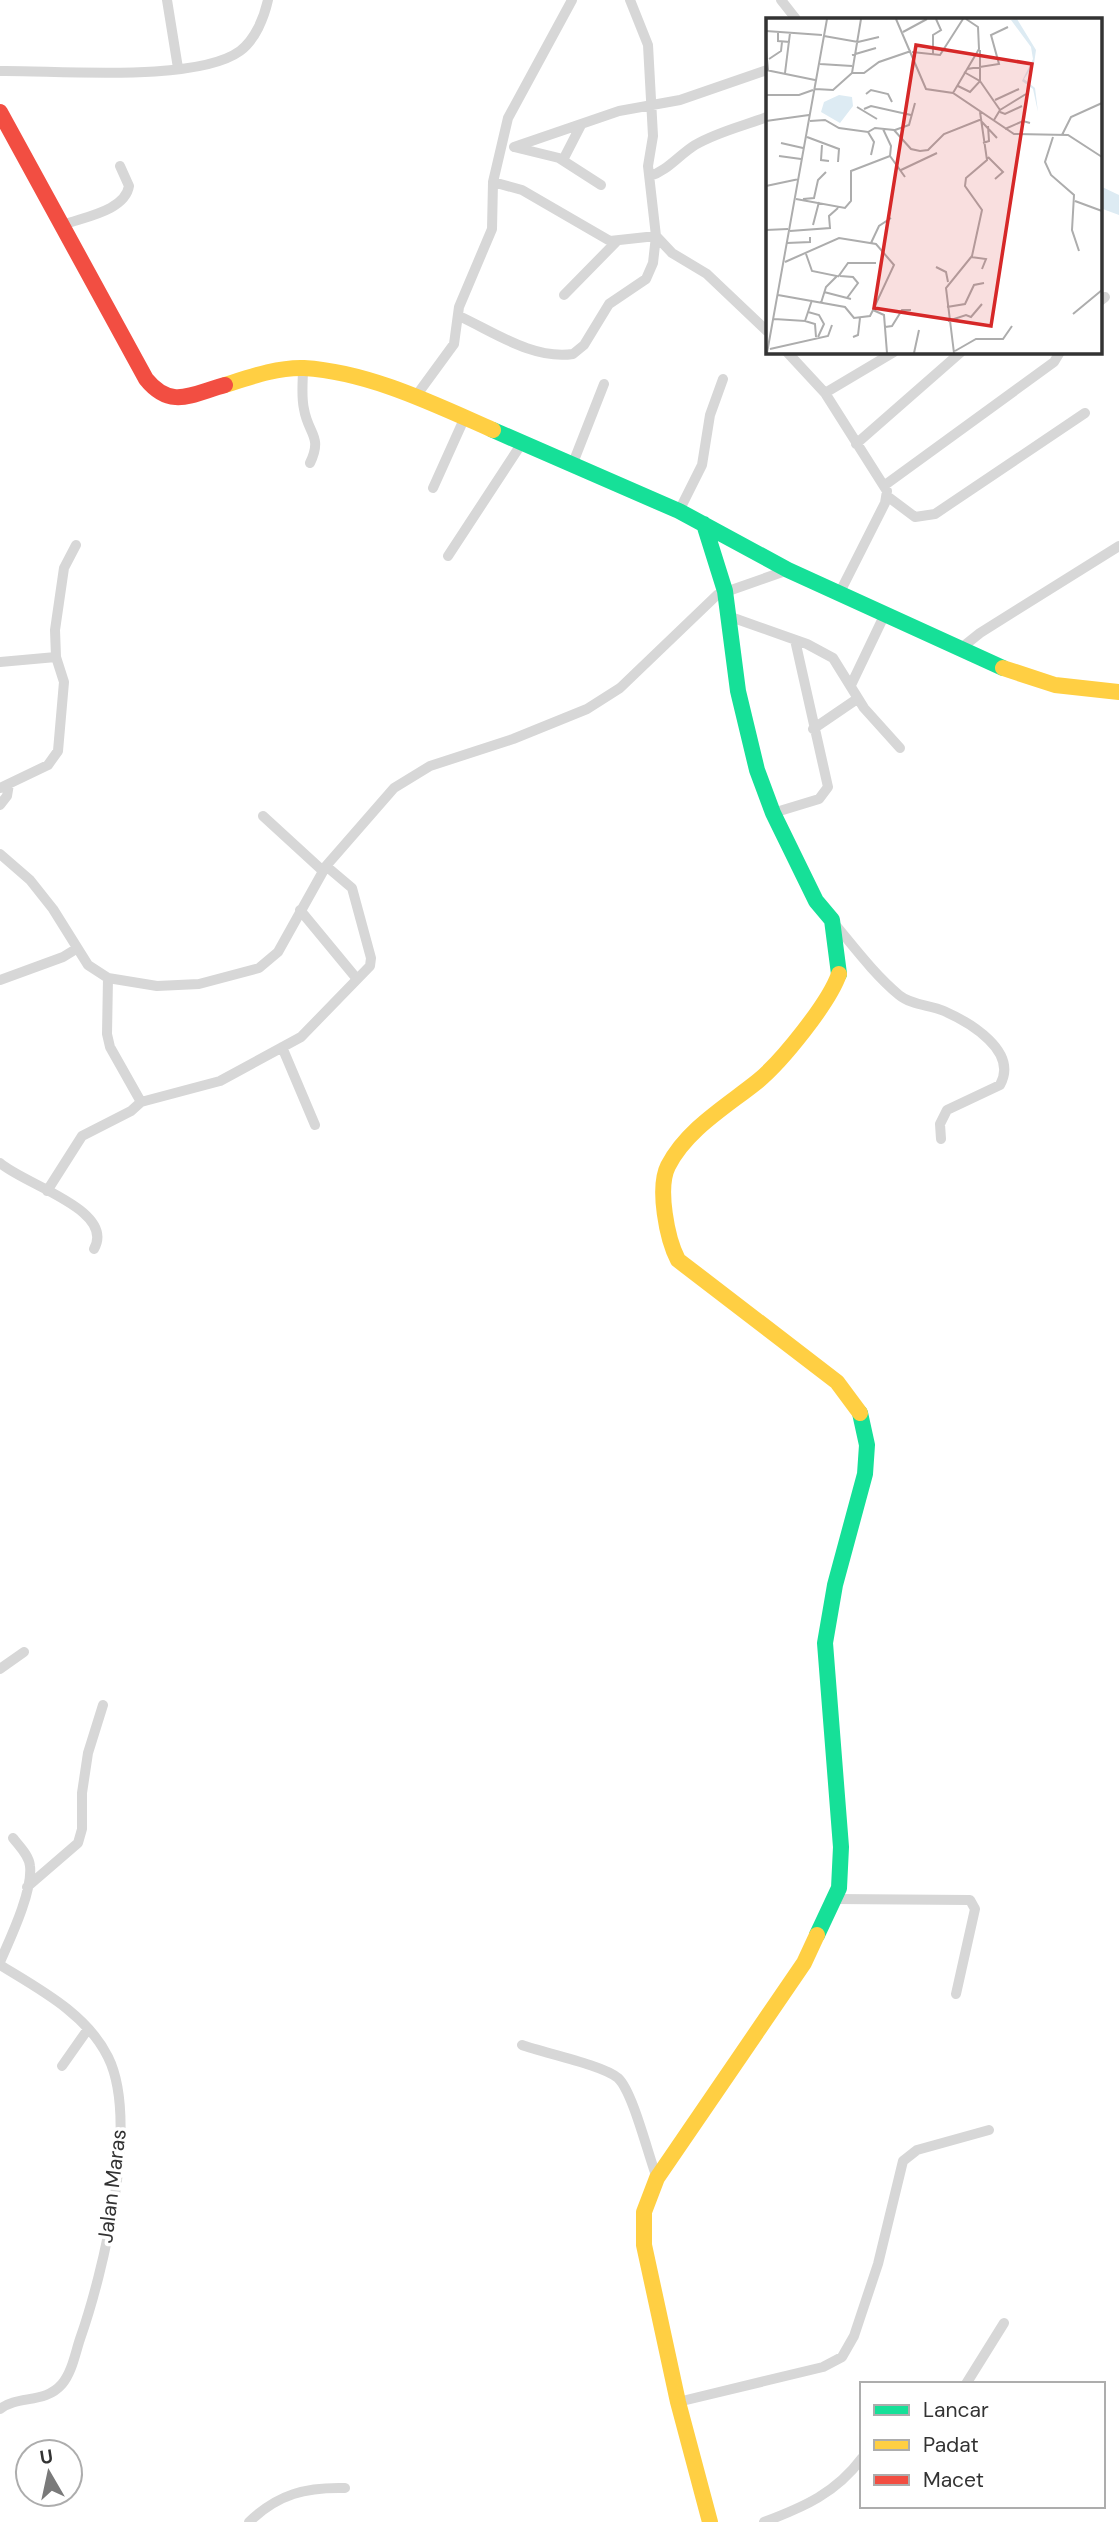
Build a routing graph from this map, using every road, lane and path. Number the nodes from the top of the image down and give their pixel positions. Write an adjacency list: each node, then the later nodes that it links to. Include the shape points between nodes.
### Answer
1 (167, 0): 7 (street)
2 (268, 0): 7 (street, via 260,24 241,51 217,62)
3 (572, 0): 14 (street, via 508,118)
4 (630, 0): 10 (street, via 648,45)
5 (781, 0): 6 (street)
6 (795, 18)
7 (178, 68): 9 (street)
8 (766, 70): 10 (street)
9 (0, 71)
10 (649, 106): 13 (street); 18 (street, via 653,136)
11 (0, 111): 21 (street)
12 (766, 117): 18 (street, via 698,143)
13 (581, 125): 15 (street); 16 (street)
14 (501, 146): 15 (street); 19 (street)
15 (514, 147): 16 (street)
16 (563, 160): 20 (street)
17 (120, 166): 21 (street, via 129,186 122,198 106,210)
18 (650, 176): 22 (street)
19 (493, 182): 23 (street, via 522,190); 25 (street, via 492,229 468,282)
20 (601, 185)
21 (63, 225): 31 (street, via 142,374 164,396 176,399 264,373)
22 (656, 236): 23 (street); 25 (street, via 646,279 608,304 584,345 573,354 515,345); 26 (street, via 672,253 707,274)
23 (617, 242): 24 (street)
24 (564, 295)
25 (459, 316): 35 (street, via 454,344)
26 (766, 330)
27 (891, 354): 34 (street)
28 (959, 354): 39 (street)
29 (1059, 354): 43 (street)
30 (791, 355): 34 (street)
31 (303, 368): 35 (street); 40 (street, via 304,412 317,449)
32 (723, 379): 44 (street, via 710,415 702,464)
33 (604, 384): 41 (street)
34 (825, 393): 39 (street)
35 (416, 396): 37 (street)
36 (1085, 413): 43 (street, via 935,514 915,517)
37 (465, 417): 38 (street); 42 (street)
38 (523, 443): 41 (street); 48 (street)
39 (856, 444): 43 (street)
40 (310, 463)
41 (573, 463): 44 (street)
42 (433, 488)
43 (886, 491): 51 (street)
44 (679, 511): 45 (street)
45 (704, 524): 49 (street); 50 (street)
46 (76, 545): 56 (street, via 64,568)
47 (1119, 546): 55 (street)
48 (449, 556)
49 (788, 569): 50 (street); 51 (street)
50 (725, 591): 52 (street); 68 (street, via 620,688 587,709 430,766 394,788)
51 (839, 594): 53 (street)
52 (728, 616): 54 (street); 65 (street, via 738,691 757,770)
53 (884, 616): 55 (street); 58 (street)
54 (795, 640): 58 (street, via 833,658); 61 (street)
55 (960, 649): 59 (street, via 1055,685)
56 (56, 657): 57 (street); 63 (street, via 64,682 58,751 48,765)
57 (0, 662)
58 (851, 685): 60 (street)
59 (1119, 692)
60 (857, 699): 61 (street); 62 (street)
61 (813, 729): 65 (street, via 827,792 819,799)
62 (900, 748)
63 (5, 786): 64 (street, via 7,796)
64 (0, 805)
65 (773, 813): 70 (street, via 816,901)
66 (263, 816): 68 (street)
67 (0, 853): 71 (street, via 53,909)
68 (325, 869): 69 (street); 73 (street, via 355,893 371,958 370,966)
69 (300, 911): 72 (street, via 278,952 269,962 247,972 199,985 157,986); 73 (street)
70 (832, 920): 78 (street, via 902,997 960,1020 988,1038 1000,1055 1004,1073 1000,1085 947,1110 940,1124); 87 (street, via 841,970 834,989 761,1078 698,1128 678,1150 667,1167 664,1184 670,1244 678,1261 837,1382 865,1425 865,1474 835,1585 825,1643 841,1847)
71 (76, 949): 72 (street, via 88,965); 74 (street)
72 (108, 978): 76 (street, via 110,1047)
73 (357, 979): 75 (street, via 307,1033)
74 (0, 980)
75 (282, 1047): 76 (street, via 220,1081); 77 (street)
76 (141, 1102): 80 (street, via 82,1136)
77 (315, 1125)
78 (941, 1139)
79 (0, 1163): 80 (street)
80 (47, 1191): 81 (street, via 90,1215 100,1239)
81 (94, 1249)
82 (24, 1652): 83 (street)
83 (0, 1669)
84 (103, 1705): 86 (street, via 88,1753 78,1843)
85 (13, 1838): 86 (street, via 30,1863)
86 (27, 1887): 88 (street)
87 (835, 1899): 89 (street, via 970,1900 975,1909); 94 (street, via 799,1971)
88 (0, 1963): 90 (street, Jalan Maras, via 58,2002)
89 (956, 1994)
90 (88, 2029): 92 (street); 98 (street, Jalan Maras, via 114,2072 120,2124 116,2180 99,2279 63,2383 45,2397)
91 (522, 2045): 94 (street, via 618,2078 633,2103)
92 (62, 2066)
93 (989, 2130): 97 (street, via 917,2150 903,2161 878,2264 855,2336 842,2357 823,2367)
94 (657, 2178): 97 (street, via 646,2200 642,2227)
95 (1004, 2323): 96 (street)
96 (967, 2382)
97 (678, 2402): 102 (street)
98 (0, 2409)
99 (860, 2460): 103 (street, via 824,2497)
100 (345, 2488): 101 (street, via 295,2491 267,2505)
101 (249, 2522)
102 (710, 2522)
103 (764, 2522)

